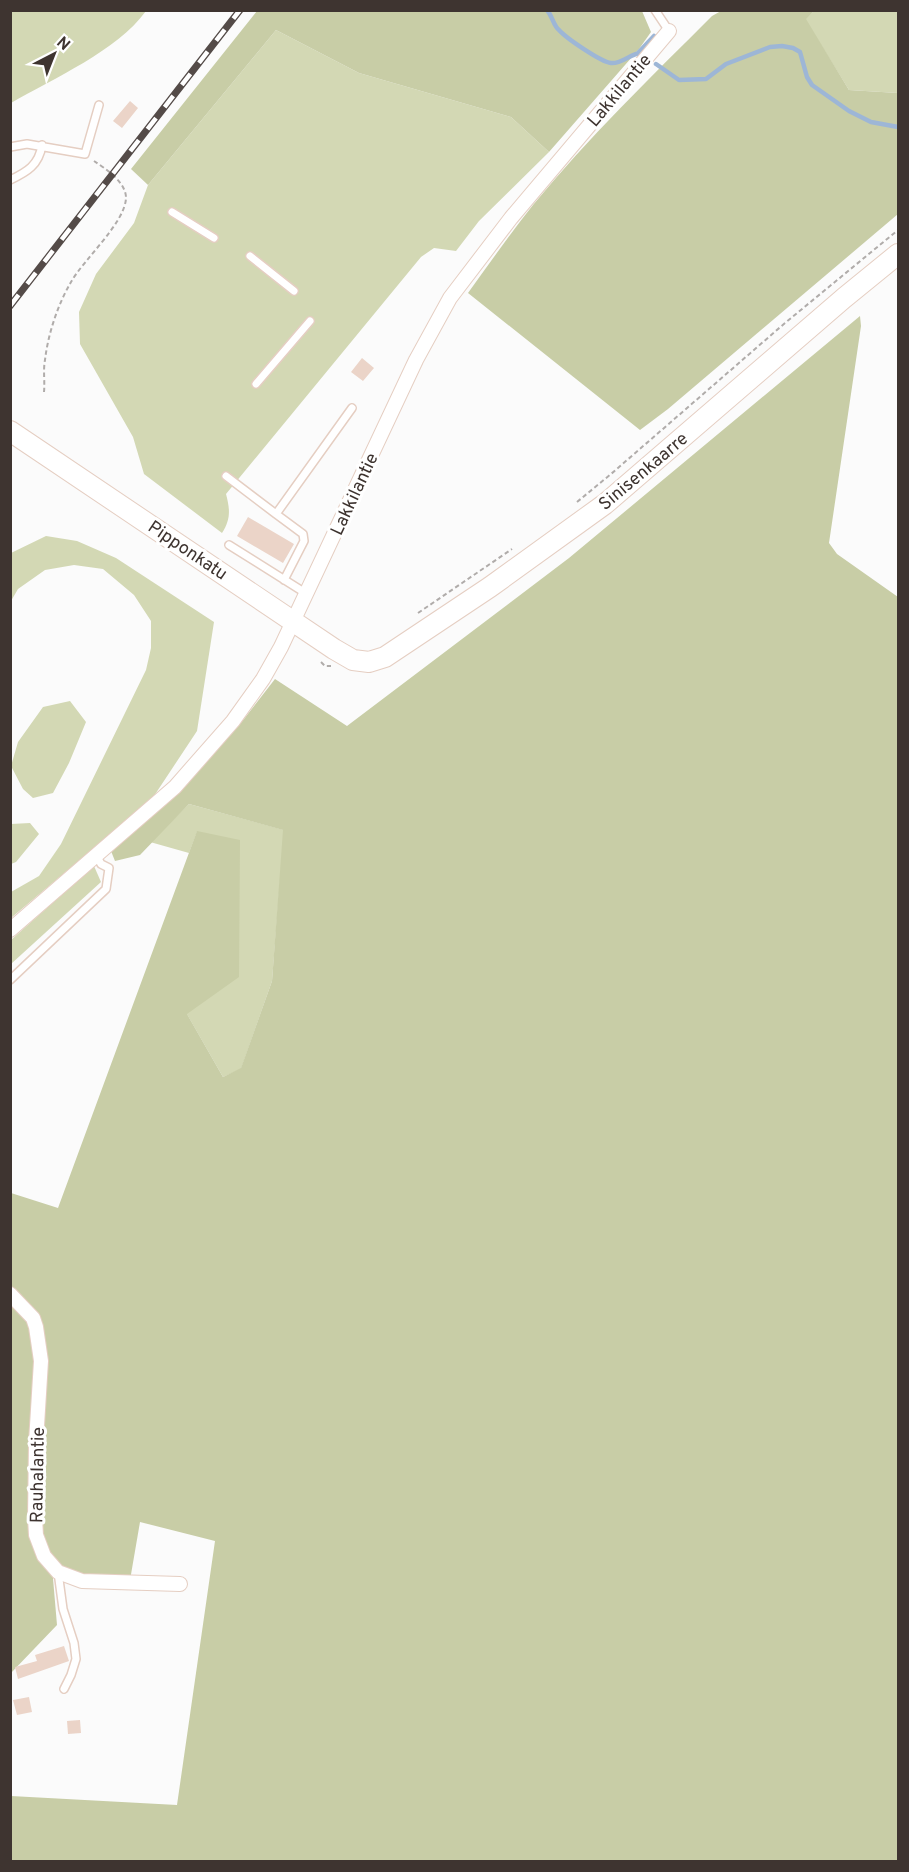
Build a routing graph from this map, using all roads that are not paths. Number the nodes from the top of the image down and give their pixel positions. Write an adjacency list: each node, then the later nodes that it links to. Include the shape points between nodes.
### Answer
1 (655, 10): 2 (lane)
2 (669, 31): 20 (street, Lakkilantie, via 510,218 450,298 416,360)
3 (99, 105): 4 (lane, via 85,154)
4 (42, 145): 5 (lane); 6 (lane, via 36,163)
5 (10, 147)
6 (10, 180)
7 (172, 212): 8 (lane)
8 (214, 238)
9 (898, 254): 22 (street, Sinisenkaarre, via 605,504 413,639)
10 (250, 256): 11 (lane)
11 (294, 291)
12 (310, 321): 13 (lane)
13 (256, 384)
14 (352, 408): 17 (lane)
15 (10, 430): 21 (street, Pipponkatu)
16 (226, 476): 17 (lane)
17 (276, 514): 19 (lane, via 303,534 304,542)
18 (229, 544): 19 (lane)
19 (284, 580): 20 (lane)
20 (307, 594): 21 (street, Lakkilantie)
21 (294, 622): 22 (street, Pipponkatu, via 346,657); 23 (street, Lakkilantie, via 263,679 233,721 175,787)
22 (369, 662)
23 (96, 855): 24 (street, Lakkilantie); 25 (lane, via 109,868 106,889)
24 (10, 930)
25 (10, 980)
26 (10, 1294): 27 (street, Rauhalantie, via 33,1318 36,1328 41,1361 36,1535 44,1556)
27 (58, 1572): 28 (street, via 82,1581); 29 (lane, via 76,1659)
28 (180, 1584)
29 (64, 1689)

